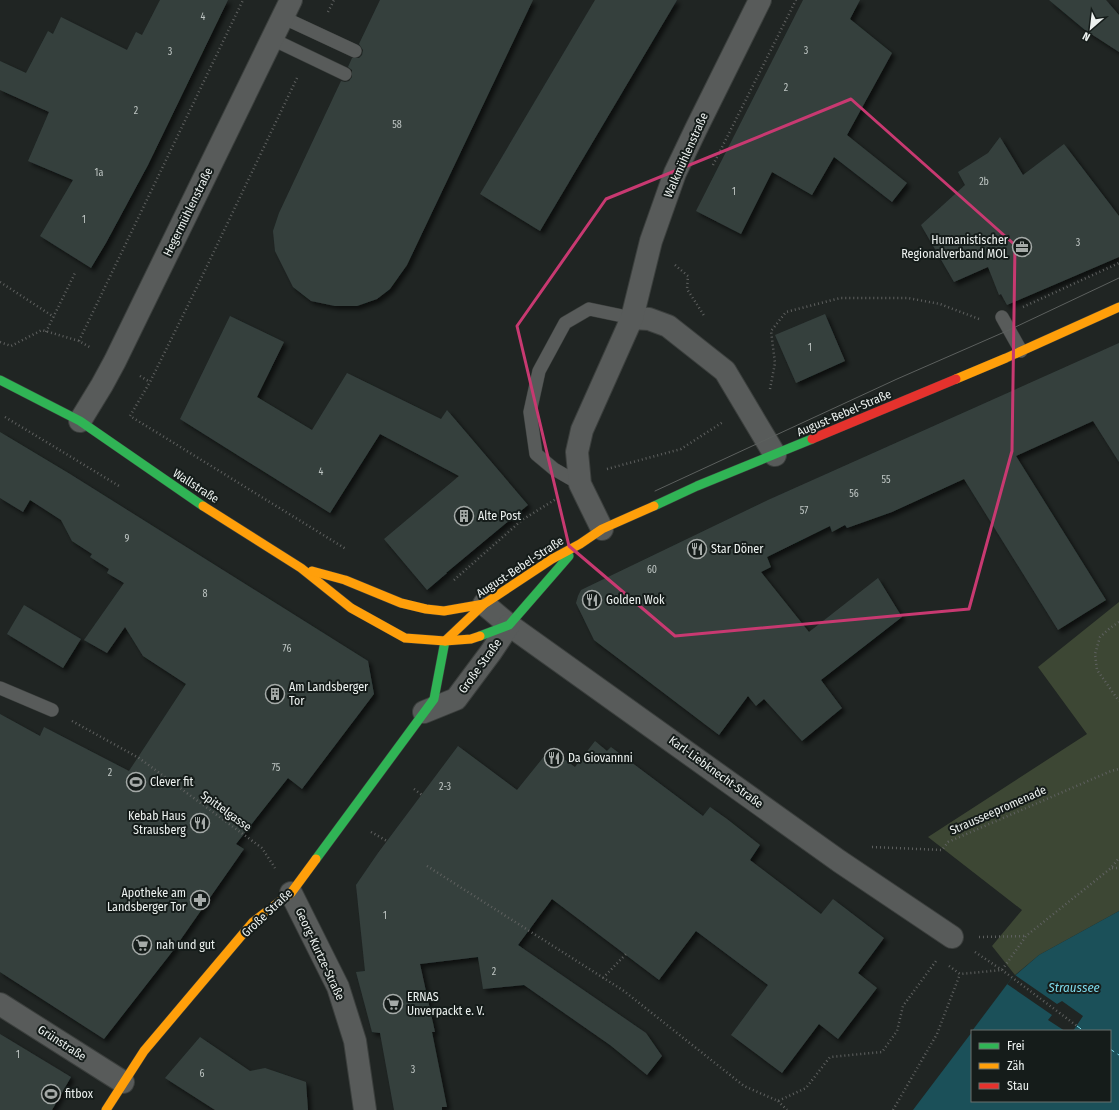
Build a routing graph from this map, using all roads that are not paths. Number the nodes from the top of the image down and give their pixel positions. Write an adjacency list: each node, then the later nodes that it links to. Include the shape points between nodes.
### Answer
1 (760, 0): 8 (street, Walkmühlenstraße, via 675,173 650,241)
2 (286, 9): 3 (street, Hegermühlenstraße); 4 (lane, via 318,34)
3 (272, 39): 5 (lane); 11 (street, Hegermühlenstraße, via 115,361)
4 (355, 51)
5 (345, 74)
6 (1119, 307): 9 (street, August-Bebel-Straße)
7 (1002, 317): 9 (lane)
8 (632, 318): 12 (street, via 649,318 668,326 725,371); 13 (street, Walkmühlenstraße, via 582,430 578,452); 13 (lane, via 589,309 565,323 539,371 530,412 536,454 554,469)
9 (1021, 351): 12 (street, August-Bebel-Straße)
10 (0, 380): 11 (street, Wallstraße)
11 (80, 421): 16 (street, Wallstraße, via 183,493)
12 (775, 455): 14 (street, August-Bebel-Straße, via 697,486)
13 (580, 484): 14 (street, Walkmühlenstraße)
14 (602, 529): 15 (street, August-Bebel-Straße)
15 (580, 544): 17 (street, August-Bebel-Straße, via 552,559); 18 (street, August-Bebel-Straße)
16 (301, 568): 17 (street, Wallstraße, via 345,580 401,603 426,609 444,611); 19 (street, Wallstraße, via 351,608 405,638)
17 (484, 604): 18 (street, Karl-Liebknecht-Straße); 19 (street, August-Bebel-Straße)
18 (509, 625): 19 (street, August-Bebel-Straße, via 472,639); 22 (street, Große Straße, via 456,700); 24 (street, Karl-Liebknecht-Straße, via 839,861)
19 (445, 641): 22 (street, Große Straße, via 434,699)
20 (0, 688): 21 (lane)
21 (52, 710)
22 (424, 712): 23 (street, Große Straße)
23 (291, 893): 26 (street, Große Straße, via 253,922 144,1051); 28 (street, Georg-Kurtze-Straße, via 338,987 355,1041)
24 (952, 937)
25 (0, 1004): 26 (street, Grünstraße)
26 (123, 1082): 27 (street, Große Straße)
27 (106, 1110)
28 (365, 1110)

